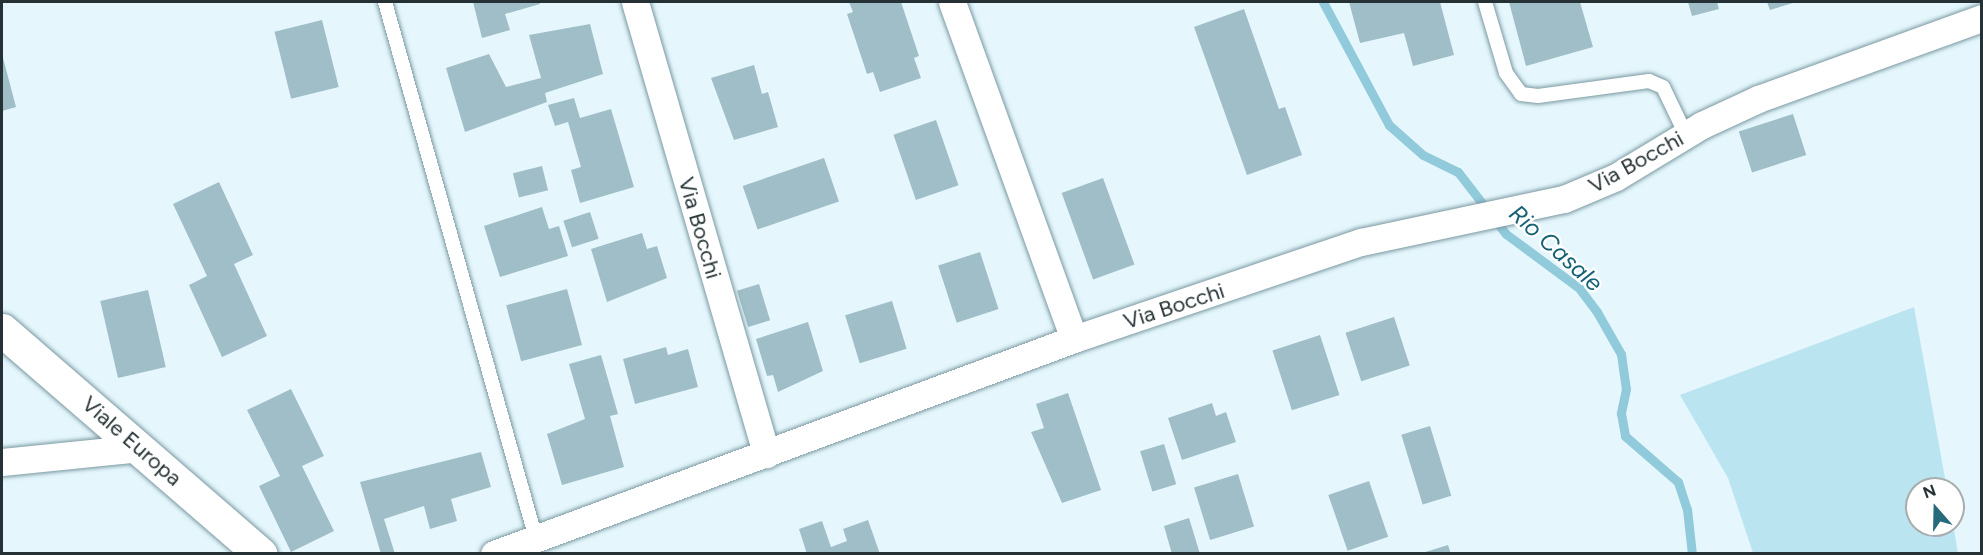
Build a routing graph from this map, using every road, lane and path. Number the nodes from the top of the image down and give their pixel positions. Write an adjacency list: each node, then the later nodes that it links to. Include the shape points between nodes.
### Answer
1 (385, 2): 12 (lane)
2 (635, 2): 10 (street, Via Bocchi)
3 (952, 2): 8 (street)
4 (1485, 2): 6 (lane, via 1506,73 1521,94 1538,96 1649,81 1663,87)
5 (1982, 18): 6 (street, Via Bocchi, via 1758,99)
6 (1686, 135): 8 (street, Via Bocchi, via 1616,177 1564,199 1455,219 1361,242)
7 (2, 330): 9 (main road, Viale Europa)
8 (1074, 339): 10 (street, Via Bocchi)
9 (140, 448): 11 (street); 13 (main road, Viale Europa)
10 (766, 454): 12 (street, Via Bocchi)
11 (2, 462)
12 (536, 539): 14 (street, Via Bocchi)
13 (261, 554)
14 (494, 554)

